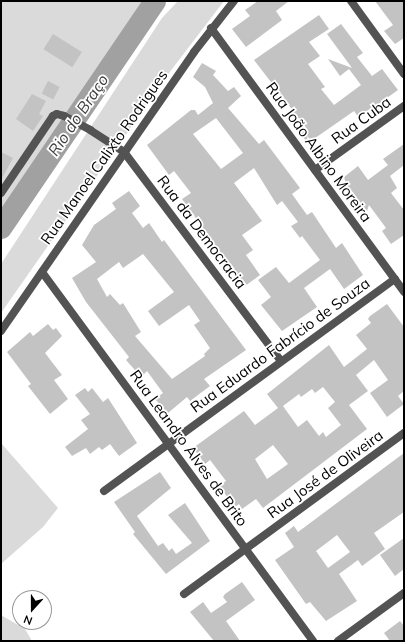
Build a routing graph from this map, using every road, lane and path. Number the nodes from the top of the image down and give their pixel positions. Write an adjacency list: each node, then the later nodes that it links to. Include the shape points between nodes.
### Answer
1 (234, 1): 3 (street, Rua Manoel Calixto Rodrigues)
2 (351, 1): 4 (street)
3 (211, 28): 6 (street, Rua Manoel Calixto Rodrigues); 7 (street, Rua João Albino Moreira)
4 (404, 74)
5 (404, 106): 7 (street, Rua Cuba)
6 (124, 152): 8 (street, Rua da Democracia, via 90,130 57,114 53,116); 9 (street, Rua Manoel Calixto Rodrigues); 13 (street, Rua da Democracia)
7 (315, 170): 10 (street, Rua João Albino Moreira)
8 (1, 193)
9 (42, 272): 12 (street, Rua Manoel Calixto Rodrigues); 15 (street, Rua Leandro Alves de Brito)
10 (395, 279): 11 (street, Rua João Albino Moreira); 13 (street, Rua Eduardo Fabrício de Souza)
11 (404, 292)
12 (1, 331)
13 (281, 361): 15 (street, Rua Eduardo Fabrício de Souza)
14 (404, 433): 17 (street, Rua José de Oliveira)
15 (168, 444): 16 (street, Rua Eduardo Fabrício de Souza); 17 (street, Rua Leandro Alves de Brito)
16 (104, 491)
17 (245, 549): 19 (street, Rua José de Oliveira); 20 (street, Rua Leandro Alves de Brito)
18 (404, 593): 21 (street)
19 (184, 594)
20 (313, 641)
21 (338, 641)

